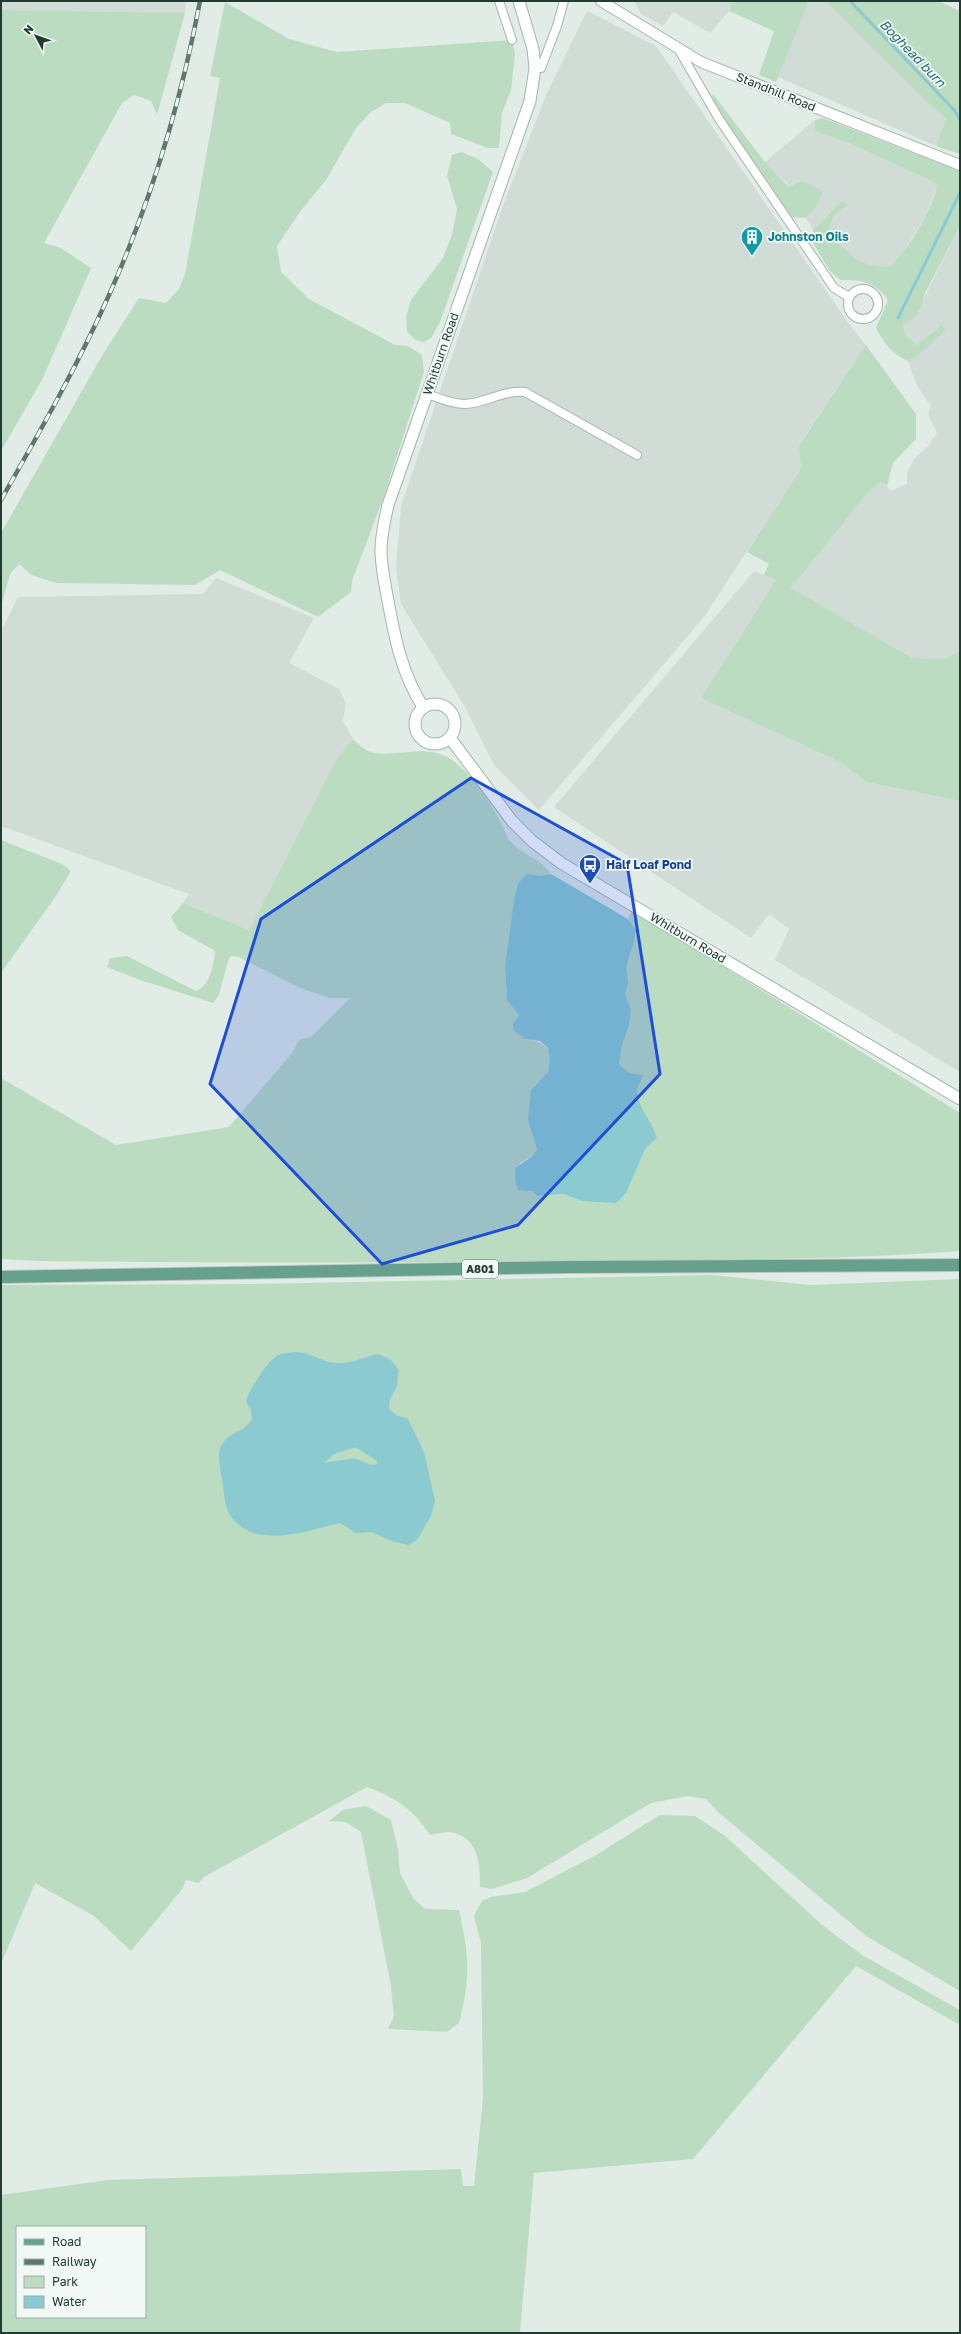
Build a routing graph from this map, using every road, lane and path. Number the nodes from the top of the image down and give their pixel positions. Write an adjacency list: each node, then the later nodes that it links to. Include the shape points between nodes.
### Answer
1 (499, 1): 5 (street)
2 (519, 1): 7 (main road, Whitburn Road, via 533,49)
3 (564, 1): 7 (street, via 558,26 541,68)
4 (602, 1): 6 (street, Standhill Road)
5 (512, 40)
6 (679, 50): 8 (street, Standhill Road, via 747,81); 9 (street, via 718,119 834,288)
7 (535, 68): 10 (main road, Whitburn Road, via 530,101)
8 (960, 165)
9 (849, 298)
10 (427, 394): 11 (street, via 465,404 511,391 525,392); 12 (main road, Whitburn Road, via 388,505 381,549 401,663 410,687)
11 (637, 455)
12 (423, 707): 13 (main road, via 438,703 448,708 456,723); 13 (main road, via 415,722 417,735 430,743 444,742)
13 (450, 738): 14 (main road, Whitburn Road, via 512,821 532,841 561,863)
14 (960, 1099)
15 (960, 1265): 16 (main road, A801, via 555,1268)
16 (1, 1277)

